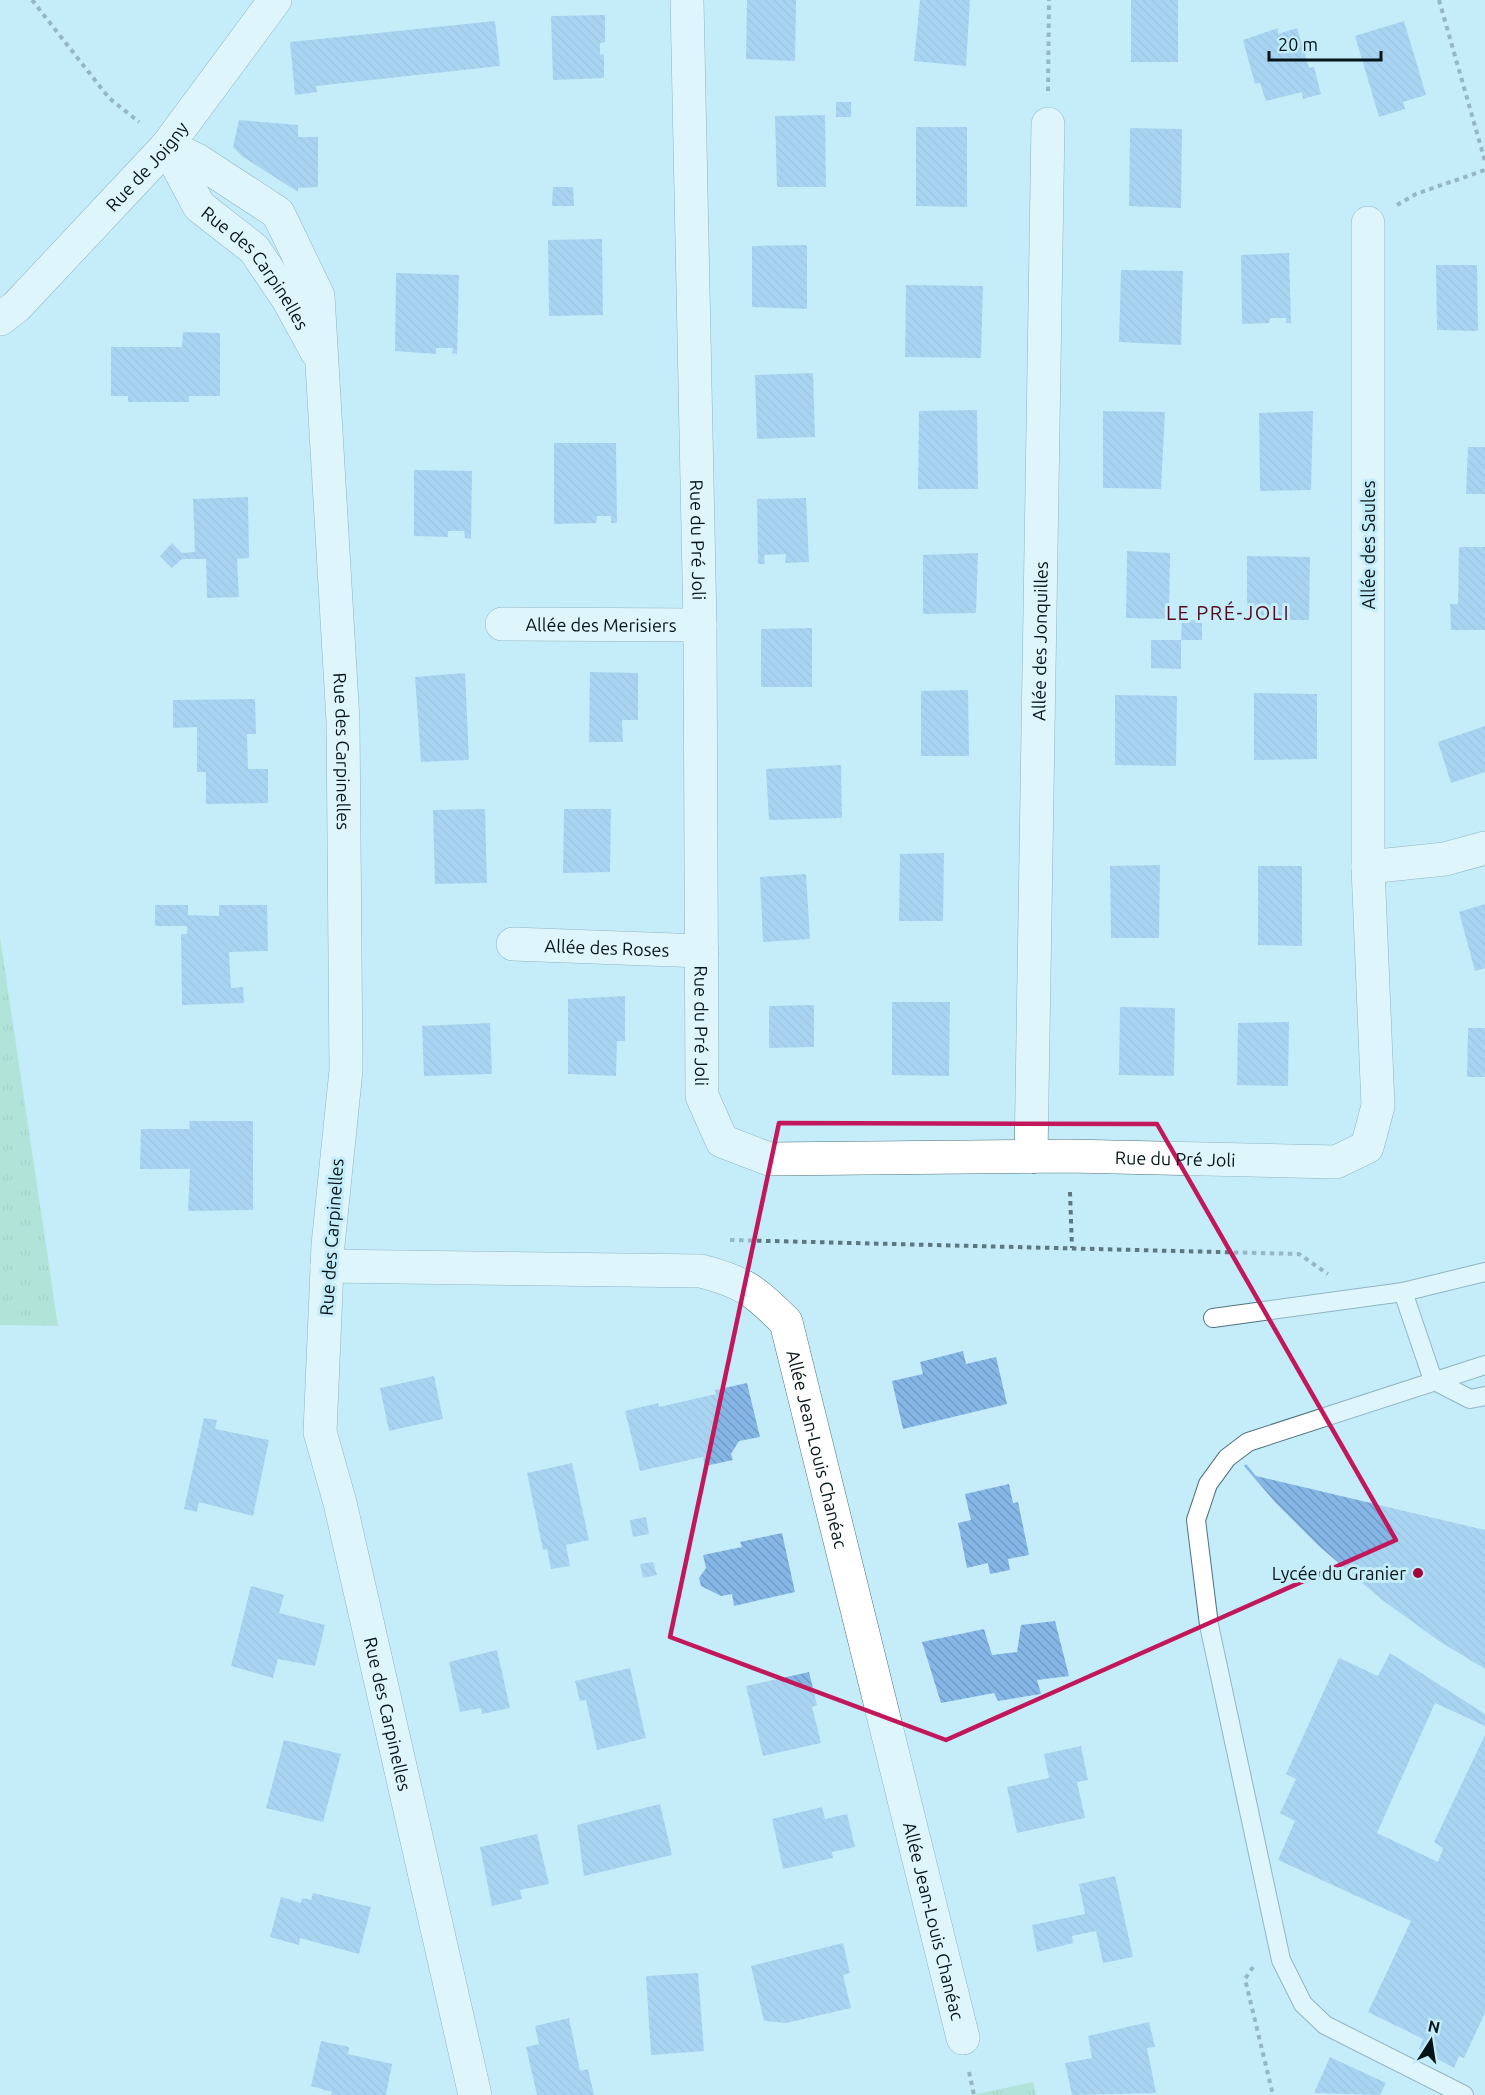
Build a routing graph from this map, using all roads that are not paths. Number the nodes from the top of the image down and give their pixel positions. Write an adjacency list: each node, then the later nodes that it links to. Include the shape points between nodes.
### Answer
1 (276, 0): 4 (street, Rue de Joigny)
2 (687, 0): 9 (street, Rue du Pré Joli)
3 (1048, 124): 14 (street, Allée des Jonquilles)
4 (167, 146): 6 (street, Rue de Joigny); 7 (street, Rue des Carpinelles, via 199,206 254,249 288,299); 7 (street, Rue des Carpinelles, via 197,160 278,213 318,296)
5 (1368, 223): 11 (street, Allée des Saules)
6 (0, 320)
7 (322, 362): 15 (street, Rue des Carpinelles, via 343,721 346,1070)
8 (502, 624): 9 (street, Allée des Merisiers)
9 (700, 625): 13 (street, Rue du Pré Joli)
10 (1485, 848): 11 (street, via 1445,859)
11 (1368, 867): 14 (street, Rue du Pré Joli, via 1378,1106 1367,1147 1336,1162)
12 (513, 944): 13 (street, Allée des Roses)
13 (702, 951): 14 (street, Rue du Pré Joli, via 702,1096 722,1141 769,1159)
14 (1031, 1157)
15 (327, 1266): 22 (street, Allée Jean-Louis Chanéac, via 701,1271 735,1280 759,1295 786,1322); 24 (street, Rue des Carpinelles, via 320,1432 340,1503)
16 (1485, 1272): 17 (lane)
17 (1403, 1292): 18 (lane); 20 (lane)
18 (1214, 1318)
19 (1485, 1365): 20 (lane)
20 (1433, 1380): 21 (lane, via 1470,1399); 23 (lane, via 1248,1442 1227,1458 1208,1484 1196,1520 1209,1625 1281,1960 1303,2004 1325,2025)
21 (1485, 1396)
22 (963, 2038)
23 (1445, 2091): 25 (lane)
24 (475, 2095)
25 (1464, 2095)

